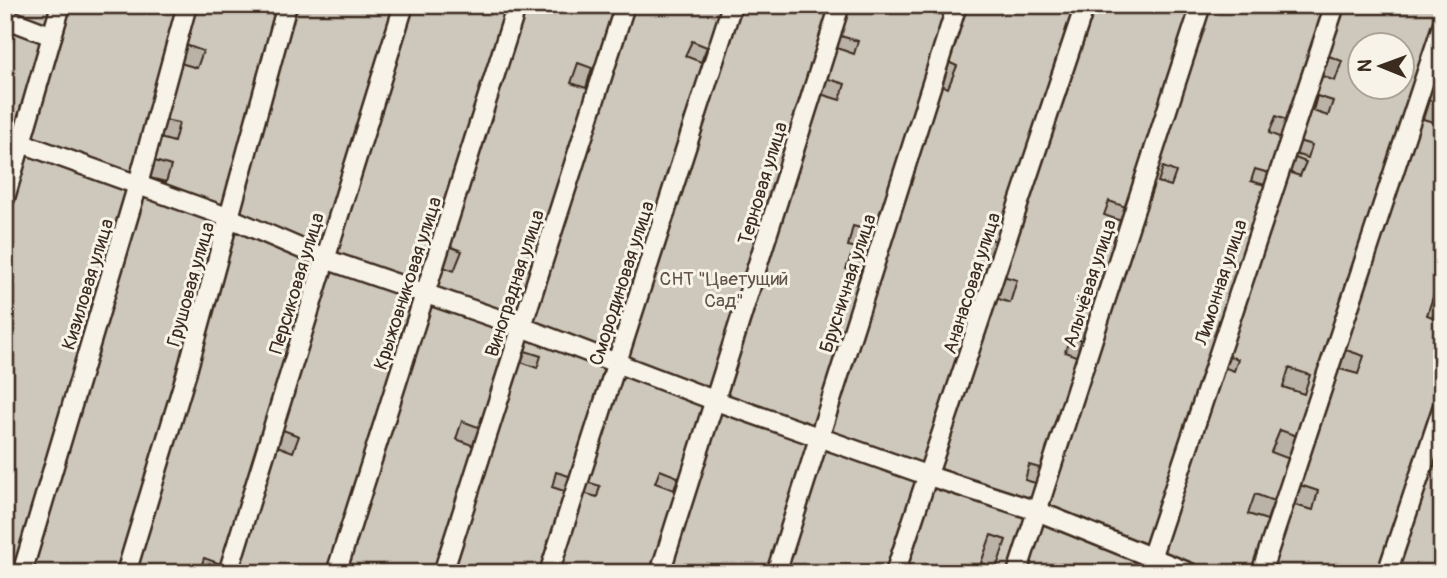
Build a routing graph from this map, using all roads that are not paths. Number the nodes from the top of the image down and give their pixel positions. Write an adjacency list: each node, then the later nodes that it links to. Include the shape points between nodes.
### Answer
1 (61, 5): 15 (street)
2 (187, 5): 17 (street, Кизиловая улица)
3 (287, 5): 19 (street, Грушовая улица)
4 (404, 5): 20 (street, Персиковая улица)
5 (517, 5): 21 (street, Крыжовниковая улица)
6 (625, 5): 22 (street, Виноградная улица)
7 (732, 5): 23 (street, Смородиновая улица)
8 (840, 5): 24 (street, Терновая улица)
9 (957, 5): 26 (street, Брусничная улица)
10 (1085, 5): 27 (street, Ананасовая улица)
11 (1201, 5): 28 (street, Алычёвая улица)
12 (1335, 5): 29 (street, Лимонная улица)
13 (5, 18): 15 (street)
14 (1442, 26): 41 (street)
15 (52, 36): 16 (street)
16 (13, 140): 17 (street); 18 (street)
17 (138, 184): 19 (street); 30 (street, Кизиловая улица)
18 (5, 198)
19 (230, 218): 20 (street); 31 (street, Грушовая улица)
20 (325, 259): 21 (street); 32 (street, Персиковая улица)
21 (426, 295): 22 (street); 33 (street, Крыжовниковая улица)
22 (522, 327): 23 (street); 34 (street, Виноградная улица)
23 (617, 363): 24 (street); 35 (street, Смородиновая улица)
24 (716, 401): 26 (street); 36 (street, Терновая улица)
25 (1442, 410): 42 (street)
26 (820, 438): 27 (street); 37 (street, Брусничная улица)
27 (929, 476): 28 (street); 38 (street, Ананасовая улица)
28 (1037, 511): 29 (street); 39 (street, Алычёвая улица)
29 (1149, 565): 40 (street)
30 (22, 573)
31 (126, 573)
32 (228, 573)
33 (336, 573)
34 (443, 573)
35 (549, 573)
36 (660, 573)
37 (776, 573)
38 (895, 573)
39 (1017, 573)
40 (1190, 573)
41 (1261, 573)
42 (1387, 573)

